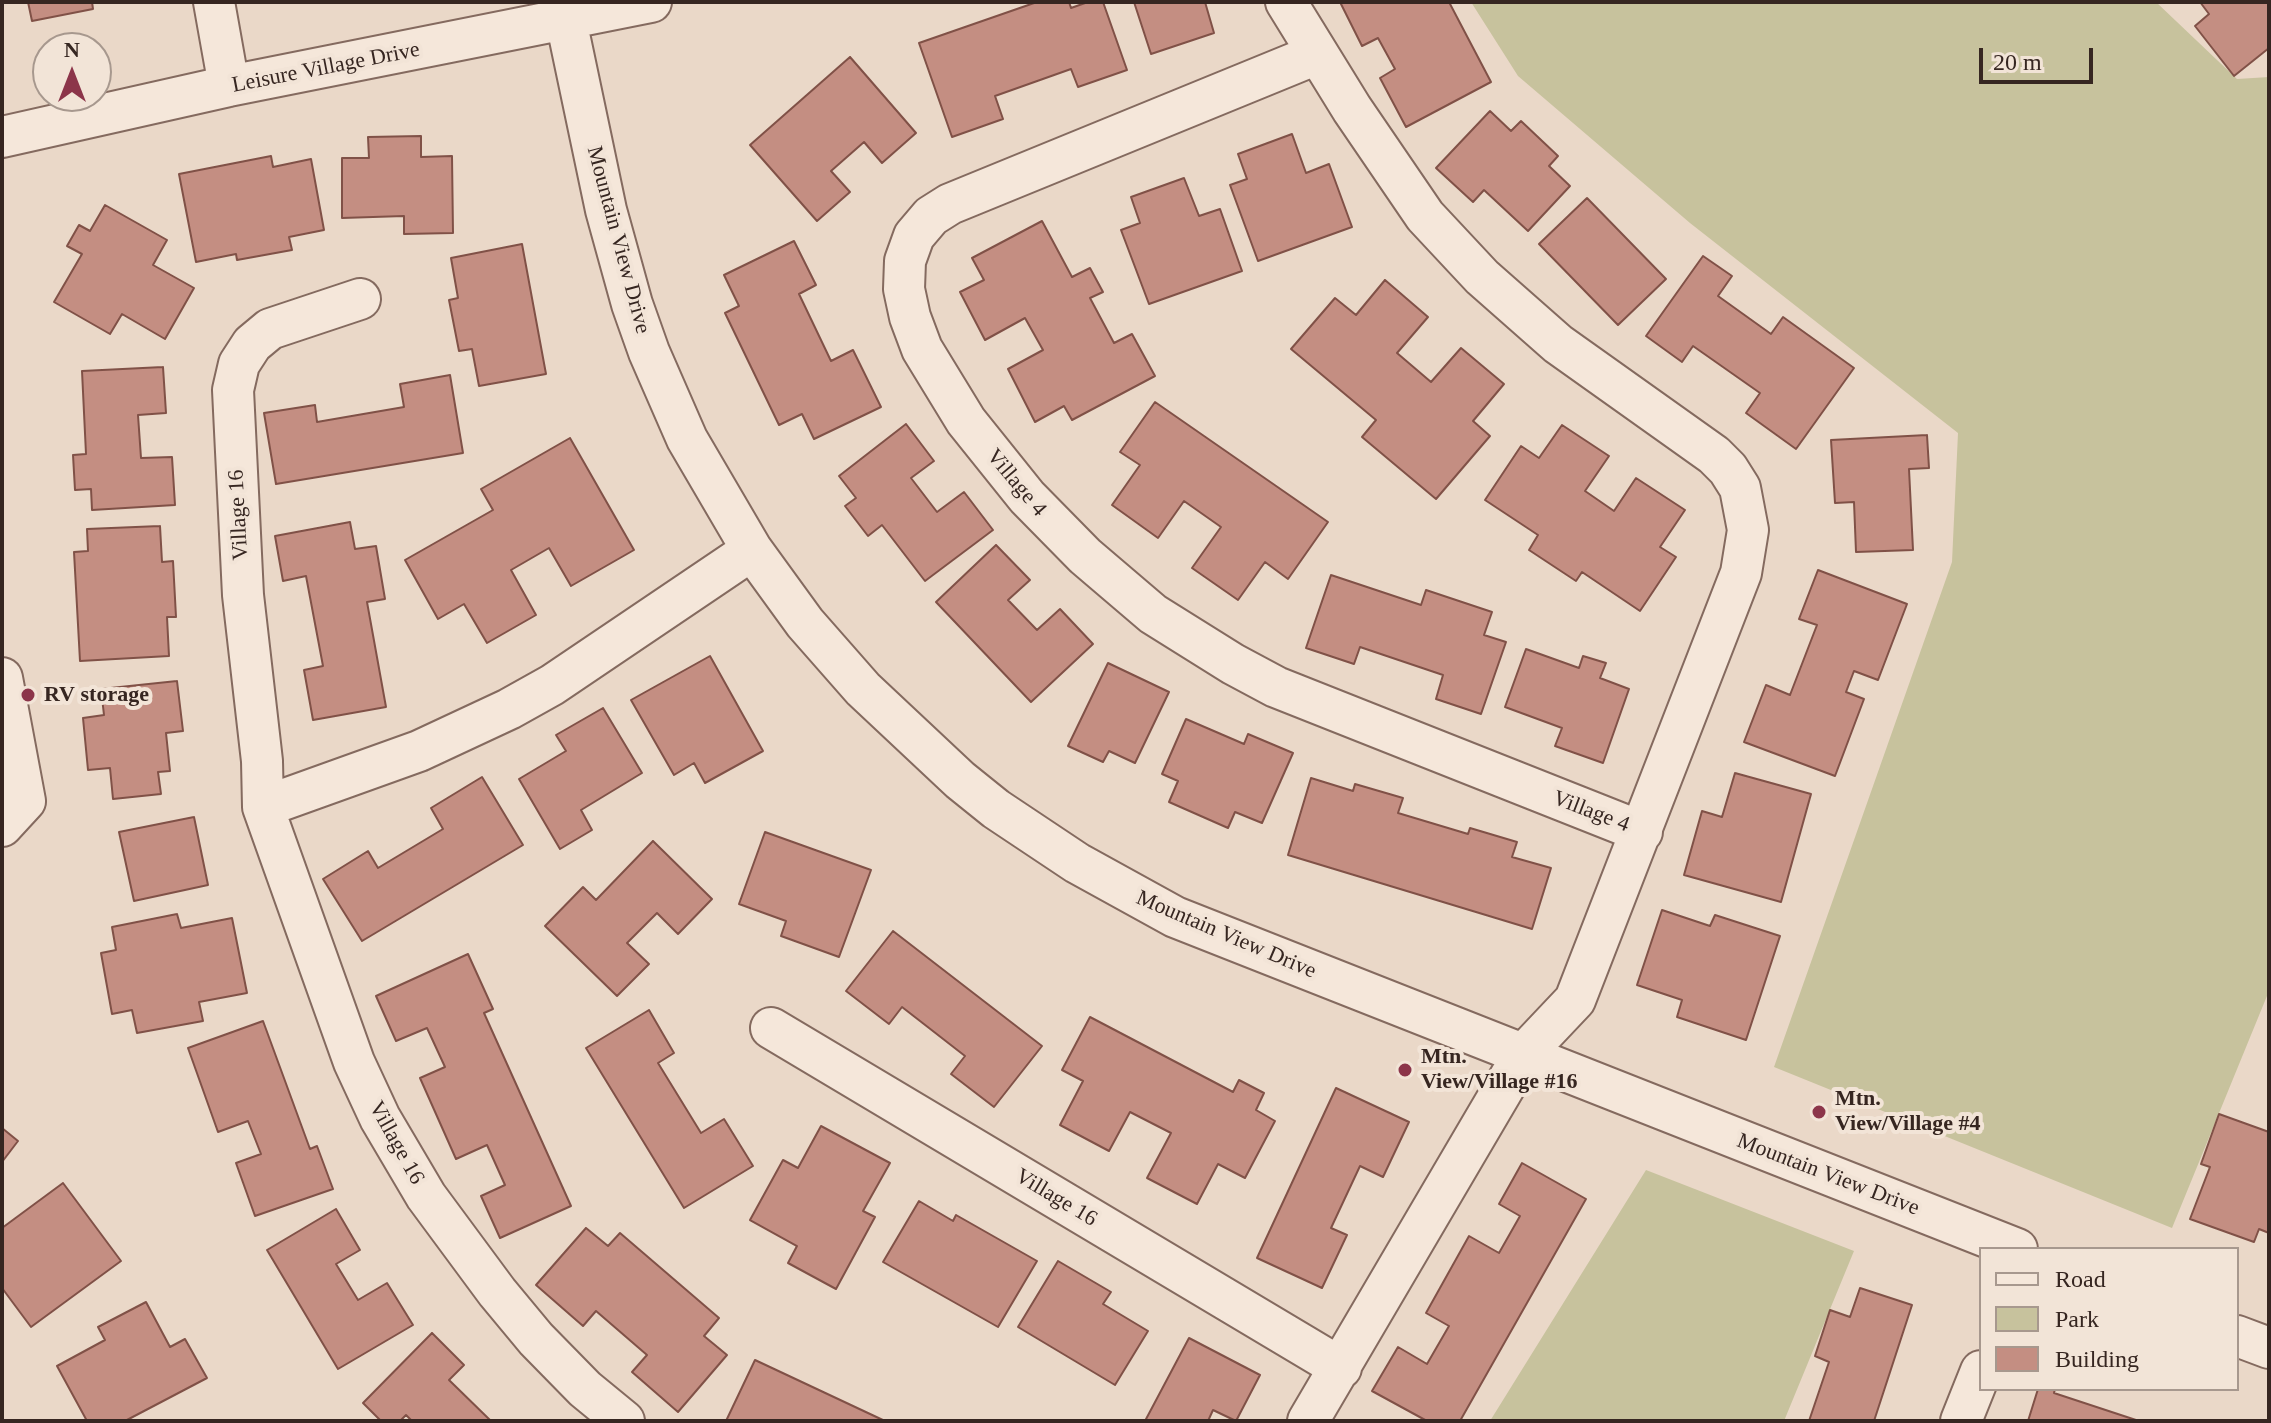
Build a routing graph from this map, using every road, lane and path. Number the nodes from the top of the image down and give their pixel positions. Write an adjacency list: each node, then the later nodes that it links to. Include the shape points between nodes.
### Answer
1 (214, 2): 6 (street)
2 (651, 2): 4 (street, Leisure Village Drive)
3 (1286, 2): 5 (street, Village 4)
4 (566, 20): 6 (street, Leisure Village Drive); 9 (street, Mountain View Drive, via 606,210 632,304 687,439)
5 (1317, 54): 13 (street, Village 4, via 1425,216 1482,277 1558,344 1714,455 1740,488 1748,530 1741,573); 13 (street, Village 4, via 931,216 914,236 905,261 904,289 922,349 966,421 1027,497 1153,614 1276,687)
6 (229, 86): 7 (street, Leisure Village Drive)
7 (2, 137)
8 (360, 299): 11 (street, Village 16, via 270,329 239,364 233,390 243,595)
9 (752, 550): 11 (street, via 509,709 419,751); 15 (street, Mountain View Drive, via 805,623 863,689 960,780 1034,836 1175,917)
10 (2, 678): 12 (street, via 25,801)
11 (263, 807): 21 (street, Village 16, via 354,1062 380,1118 426,1196 497,1292 585,1389)
12 (2, 826)
13 (1642, 832): 15 (street, Village 4, via 1575,1000)
14 (771, 1028): 19 (street, Village 16)
15 (1523, 1055): 16 (street, Mountain View Drive); 19 (street)
16 (2012, 1247)
17 (2239, 1337): 18 (street)
18 (2269, 1348)
19 (1341, 1368): 22 (street)
20 (1979, 1376): 23 (street)
21 (624, 1421)
22 (1308, 1421)
23 (1961, 1421)

